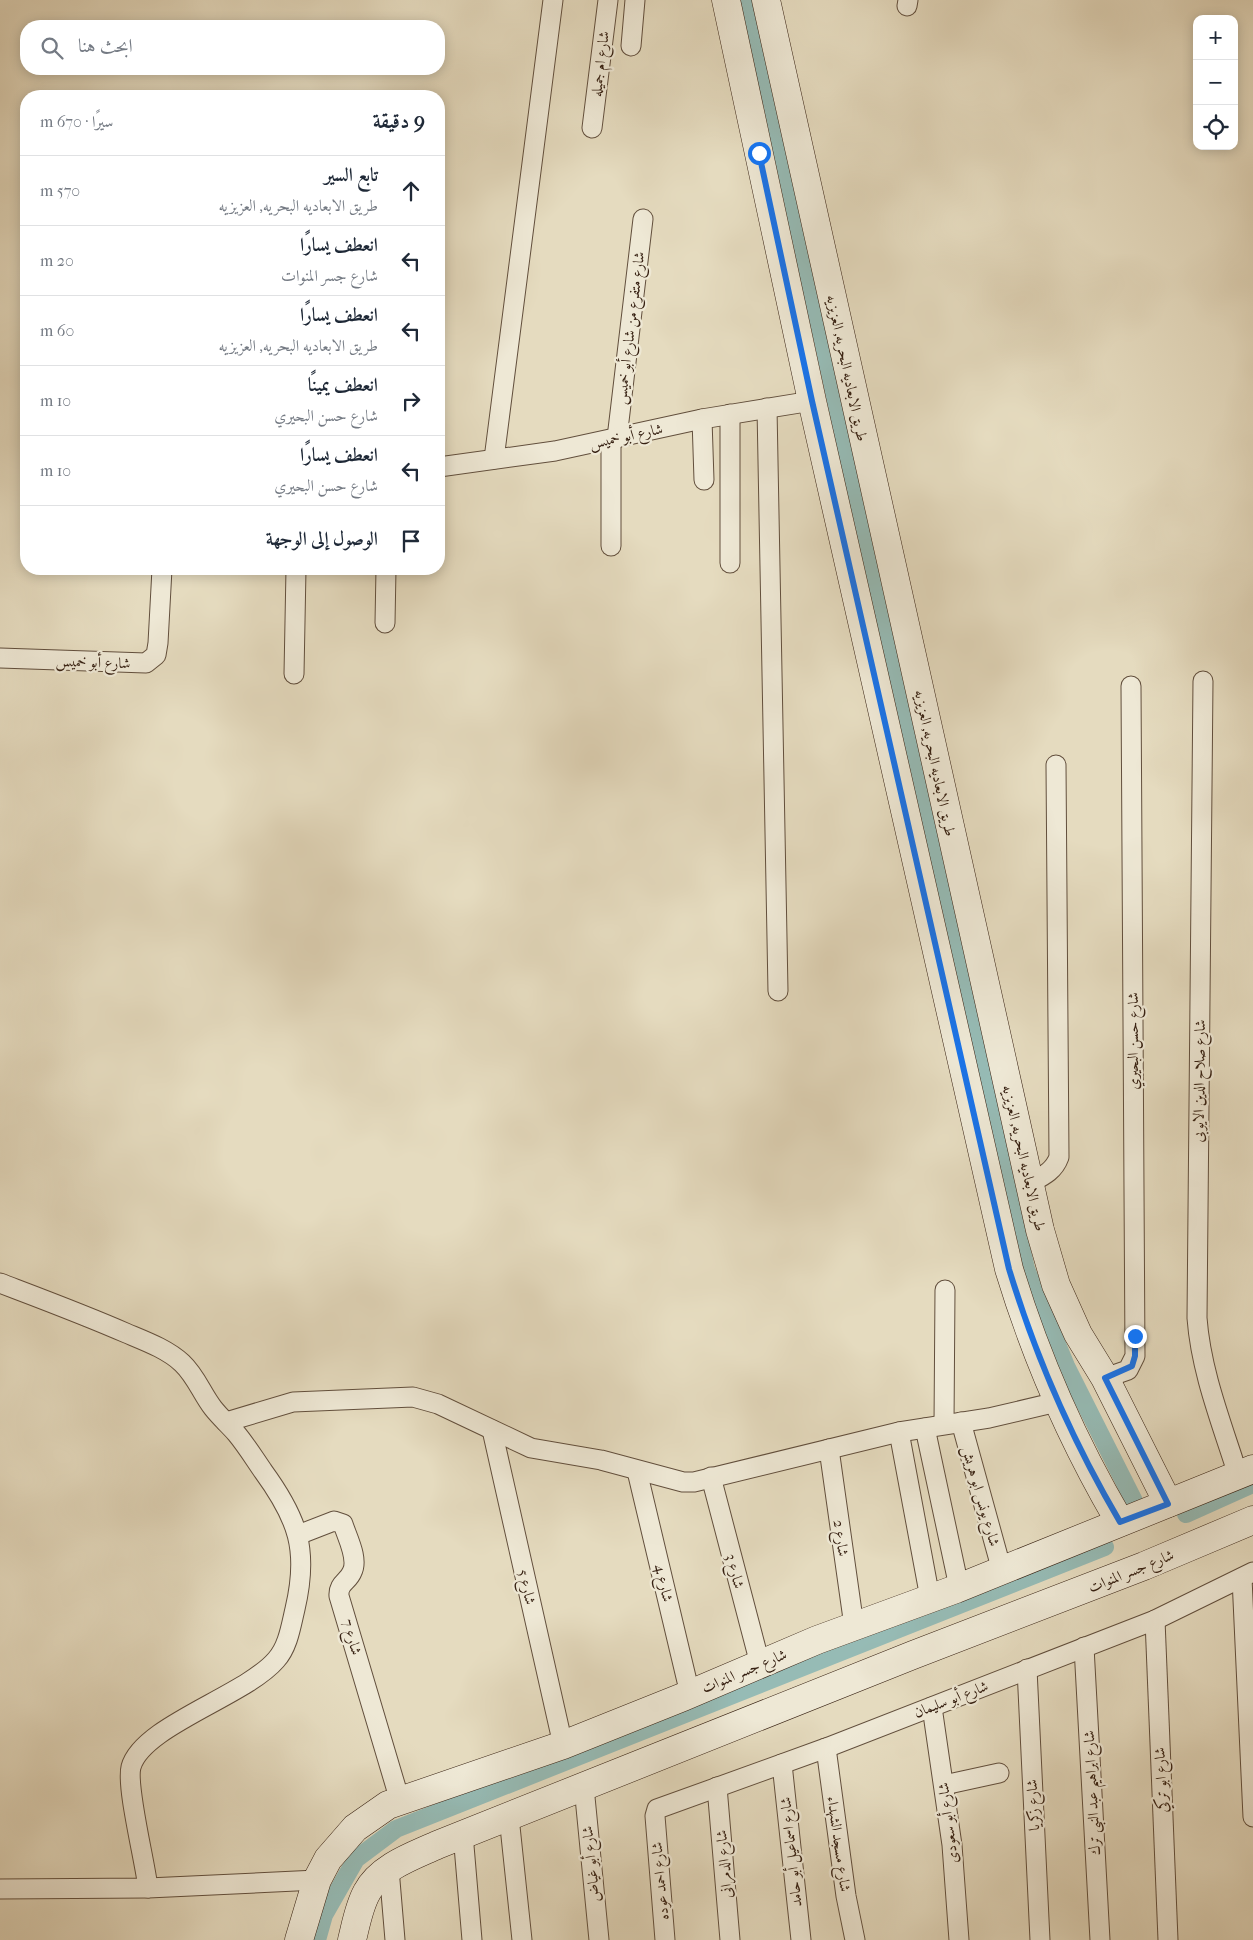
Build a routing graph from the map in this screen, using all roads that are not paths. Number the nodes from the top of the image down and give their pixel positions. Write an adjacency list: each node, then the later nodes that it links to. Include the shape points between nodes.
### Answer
1 (553, 0): 14 (street)
2 (608, 0): 7 (street, شارع ام جميله)
3 (635, 0): 6 (street)
4 (726, 0): 9 (street)
5 (766, 0): 29 (street, طريق الابعاديه البحريه, العزيزيه)
6 (630, 46)
7 (592, 128)
8 (643, 219): 13 (street, شارع متفرع من شارع أبو خميس)
9 (812, 401): 10 (street, شارع أبو خميس); 33 (street, via 1009,1269 1025,1322)
10 (767, 408): 11 (street, شارع أبو خميس); 28 (street)
11 (730, 414): 12 (street, شارع أبو خميس); 18 (street)
12 (702, 419): 13 (street, شارع أبو خميس); 16 (street)
13 (614, 438): 14 (street, شارع أبو خميس, via 555,451); 17 (street, شارع متفرع من شارع أبو خميس)
14 (494, 459): 15 (street, شارع أبو خميس)
15 (445, 465)
16 (704, 480)
17 (611, 546)
18 (730, 563)
19 (162, 575): 23 (street, شارع أبو خميس, via 156,655 146,663)
20 (296, 575): 24 (street)
21 (386, 575): 22 (street)
22 (384, 623)
23 (0, 658)
24 (294, 674)
25 (1202, 681): 41 (street, شارع صلاح الدين الايوبى, via 1197,1318 1206,1374)
26 (1131, 686): 32 (street, شارع حسن البحيري, via 1135,1356 1128,1370)
27 (1056, 765): 29 (street, via 1060,1157 1051,1171)
28 (778, 991)
29 (1030, 1183): 32 (street, طريق الابعاديه البحريه, العزيزيه, via 1056,1285 1078,1334)
30 (0, 1283): 34 (street, via 76,1311 182,1362)
31 (945, 1290): 35 (street, شارع يونس ابو هريش)
32 (1105, 1378): 43 (street, طريق الابعاديه البحريه, العزيزيه)
33 (1057, 1402): 35 (street); 45 (street)
34 (226, 1422): 37 (street, via 293,1402 399,1396 438,1404); 46 (street, via 278,1492 292,1516)
35 (952, 1423): 36 (street); 47 (street, شارع يونس ابو هريش)
36 (925, 1428): 38 (street); 49 (street)
37 (492, 1430): 40 (street, via 531,1448 601,1460); 58 (street, شارع 5)
38 (899, 1432): 39 (street); 50 (street)
39 (829, 1449): 42 (street); 52 (street, شارع 2)
40 (637, 1471): 42 (street, via 683,1482); 56 (street, شارع 4)
41 (1245, 1472): 43 (street, شارع جسر المنوات)
42 (710, 1477): 54 (street, شارع 3)
43 (1168, 1504): 45 (street, شارع جسر المنوات)
44 (1253, 1520): 63 (street, شارع جسر المنوات)
45 (1120, 1522): 47 (street, شارع جسر المنوات)
46 (298, 1535): 65 (street, شارع 7, via 334,1521 343,1524 354,1563 353,1572 340,1587 339,1596); 72 (street, via 301,1568 296,1605 288,1639 278,1659 261,1676 144,1746 131,1767 133,1801)
47 (1002, 1570): 49 (street, شارع جسر المنوات)
48 (1248, 1575): 51 (street, شارع أبو سليمان); 67 (street)
49 (959, 1588): 50 (street, شارع جسر المنوات)
50 (930, 1598): 52 (street, شارع جسر المنوات)
51 (1155, 1620): 53 (street, شارع أبو سليمان); 87 (street, شارع ابو تركي)
52 (854, 1626): 54 (street, شارع جسر المنوات)
53 (1084, 1647): 55 (street, شارع أبو سليمان); 86 (street, شارع ابراهيم عبد النبى ترك)
54 (760, 1664): 56 (street, شارع جسر المنوات)
55 (1026, 1669): 57 (street, شارع أبو سليمان); 85 (street, شارع زكريا)
56 (690, 1694): 58 (street, شارع جسر المنوات)
57 (932, 1707): 59 (street, شارع أبو سليمان); 62 (street, شارع أبو سعودى)
58 (563, 1745): 65 (street, شارع جسر المنوات)
59 (826, 1748): 60 (street, شارع أبو سليمان); 83 (street, شارع مسجد الشهداء)
60 (782, 1764): 64 (street, شارع أبو سليمان); 82 (street, شارع اسماعيل أبو حامد)
61 (999, 1774): 62 (street)
62 (944, 1785): 84 (street, شارع أبو سعودى)
63 (584, 1787): 66 (street, شارع جسر المنوات); 79 (street, شارع أبو غياض)
64 (718, 1788): 68 (street, شارع أبو سليمان, via 657,1809); 81 (street, شارع الدمرانى)
65 (400, 1800): 71 (street, شارع جسر المنوات, via 355,1828 328,1859)
66 (509, 1817): 69 (street, شارع جسر المنوات); 78 (street)
67 (1253, 1817)
68 (655, 1822): 80 (street, شارع احمد عوده)
69 (463, 1834): 70 (street, شارع جسر المنوات); 77 (street)
70 (389, 1870): 75 (street, شارع جسر المنوات, via 366,1893); 76 (street)
71 (317, 1880): 72 (street); 74 (street, شارع جسر المنوات)
72 (148, 1888): 73 (street)
73 (0, 1889)
74 (299, 1940)
75 (352, 1940)
76 (395, 1940)
77 (472, 1940)
78 (522, 1940)
79 (599, 1940)
80 (665, 1940)
81 (730, 1940)
82 (801, 1940)
83 (855, 1940)
84 (959, 1940)
85 (1040, 1940)
86 (1100, 1940)
87 (1168, 1940)

